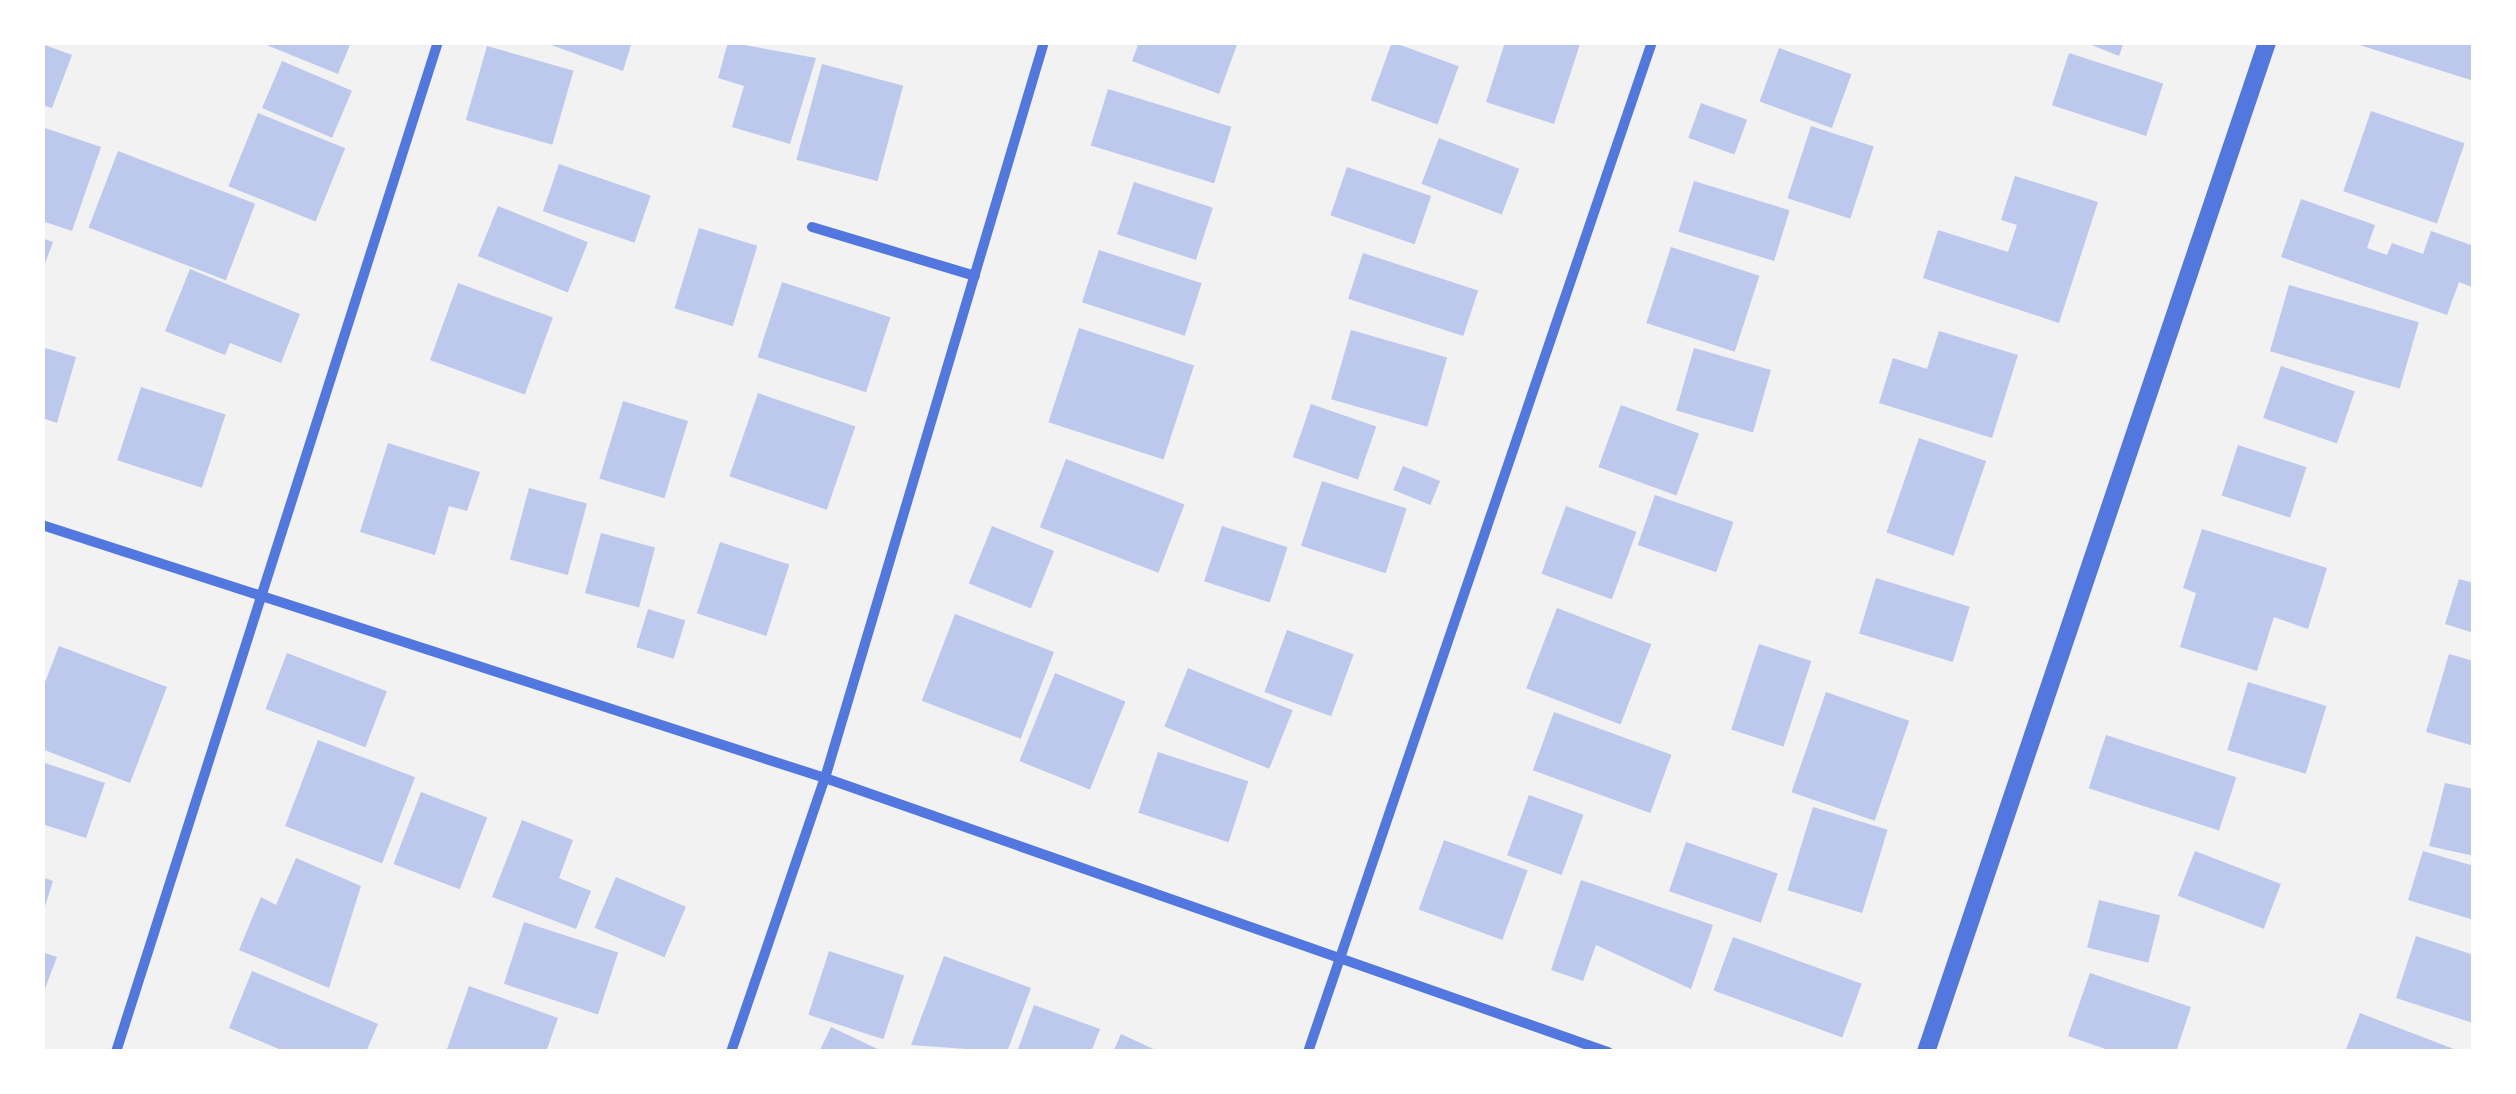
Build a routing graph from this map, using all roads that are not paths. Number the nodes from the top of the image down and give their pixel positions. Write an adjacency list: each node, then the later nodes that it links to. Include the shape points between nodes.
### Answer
1 (438, 42): 8 (street)
2 (1044, 42): 6 (street)
3 (1652, 42): 10 (street)
4 (2266, 42): 15 (street)
5 (812, 227): 6 (street)
6 (976, 276): 9 (street)
7 (42, 525): 8 (street)
8 (264, 598): 9 (street); 11 (street)
9 (825, 778): 10 (street); 12 (street)
10 (1340, 959): 13 (street); 14 (street)
11 (116, 1052)
12 (731, 1052)
13 (1308, 1052)
14 (1608, 1052)
15 (1926, 1052)

